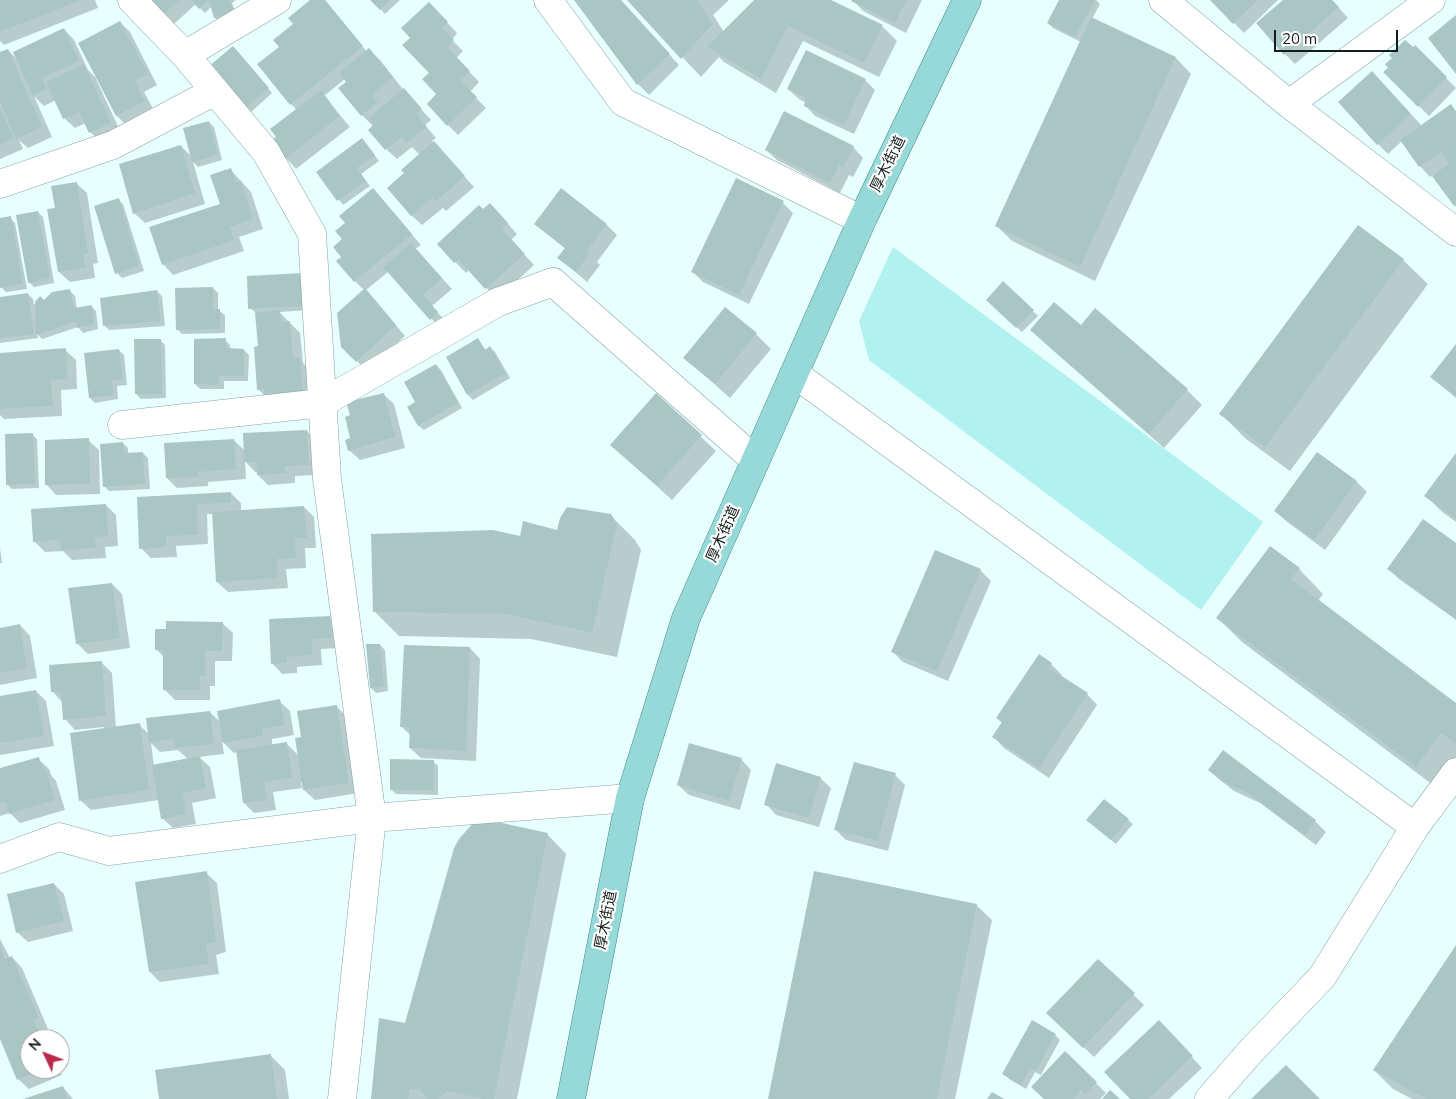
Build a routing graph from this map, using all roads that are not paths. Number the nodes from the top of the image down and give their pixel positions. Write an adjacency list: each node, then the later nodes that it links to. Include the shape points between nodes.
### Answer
1 (132, 0): 7 (street)
2 (277, 0): 7 (street)
3 (548, 0): 11 (street, via 623,102)
4 (967, 0): 11 (main road, 厚木街道)
5 (1163, 0): 9 (street)
6 (1431, 0): 9 (street)
7 (185, 55): 8 (street)
8 (214, 91): 10 (street, via 113,145); 14 (street, via 266,152 312,234)
9 (1289, 104): 12 (street)
10 (0, 184)
11 (862, 220): 13 (main road, 厚木街道)
12 (1456, 232)
13 (795, 374): 16 (main road, 厚木街道); 20 (street)
14 (322, 403): 15 (street); 16 (street, via 498,302 553,282); 19 (street, via 327,479)
15 (122, 425)
16 (755, 460): 18 (main road, 厚木街道, via 686,618)
17 (1456, 772): 20 (street)
18 (630, 798): 19 (street); 23 (main road, 厚木街道)
19 (372, 818): 21 (street, via 109,851 59,837); 22 (street)
20 (1415, 827): 24 (street, via 1322,977)
21 (0, 859)
22 (342, 1099)
23 (571, 1099)
24 (1210, 1099)

